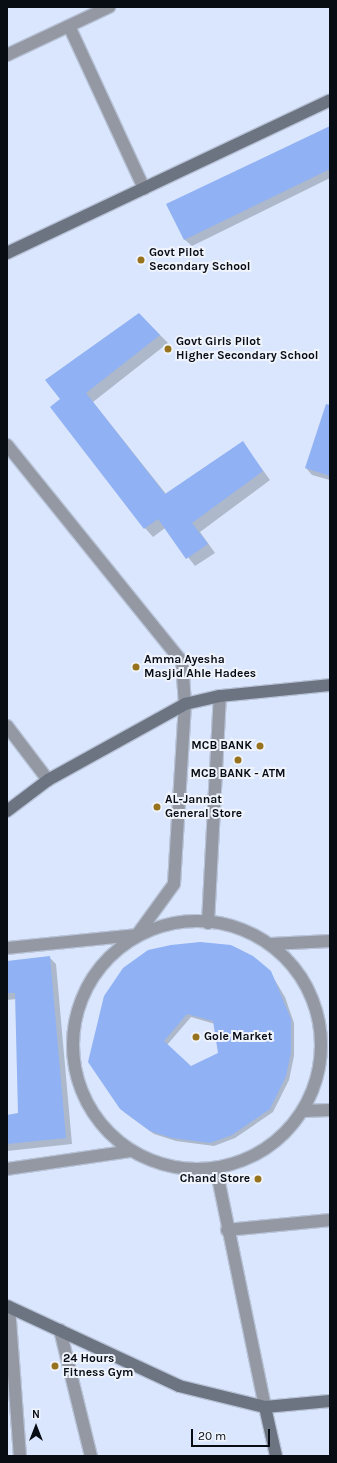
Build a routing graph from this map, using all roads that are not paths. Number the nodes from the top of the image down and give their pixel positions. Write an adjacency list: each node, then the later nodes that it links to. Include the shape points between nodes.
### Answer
1 (109, 7): 2 (street)
2 (69, 26): 3 (street); 5 (street)
3 (7, 55)
4 (330, 100): 5 (street)
5 (144, 188): 6 (street)
6 (7, 253)
7 (7, 445): 10 (street, via 182,662)
8 (330, 685): 9 (street)
9 (220, 696): 10 (street); 14 (street)
10 (185, 704): 12 (street); 15 (street, via 174,884)
11 (7, 726): 12 (street)
12 (48, 780): 13 (street)
13 (7, 811)
14 (208, 923): 15 (street, via 185,921); 17 (street, via 232,925)
15 (137, 936): 18 (street); 22 (street, via 101,964 80,1001 72,1031 75,1075 93,1114)
16 (330, 941): 17 (street)
17 (271, 944): 19 (street, via 291,962 314,1000)
18 (7, 948)
19 (326, 1032): 21 (street, via 318,1079)
20 (330, 1110): 21 (street)
21 (303, 1111): 23 (street, via 274,1144 243,1161)
22 (131, 1151): 23 (street, via 172,1168); 24 (street)
23 (216, 1168): 26 (street)
24 (7, 1169)
25 (330, 1220): 26 (street)
26 (227, 1230): 30 (street)
27 (8, 1306): 28 (street); 31 (street)
28 (60, 1330): 30 (street, via 179,1386); 32 (street)
29 (330, 1401): 30 (street)
30 (265, 1407): 33 (street)
31 (20, 1456)
32 (91, 1456)
33 (276, 1456)

